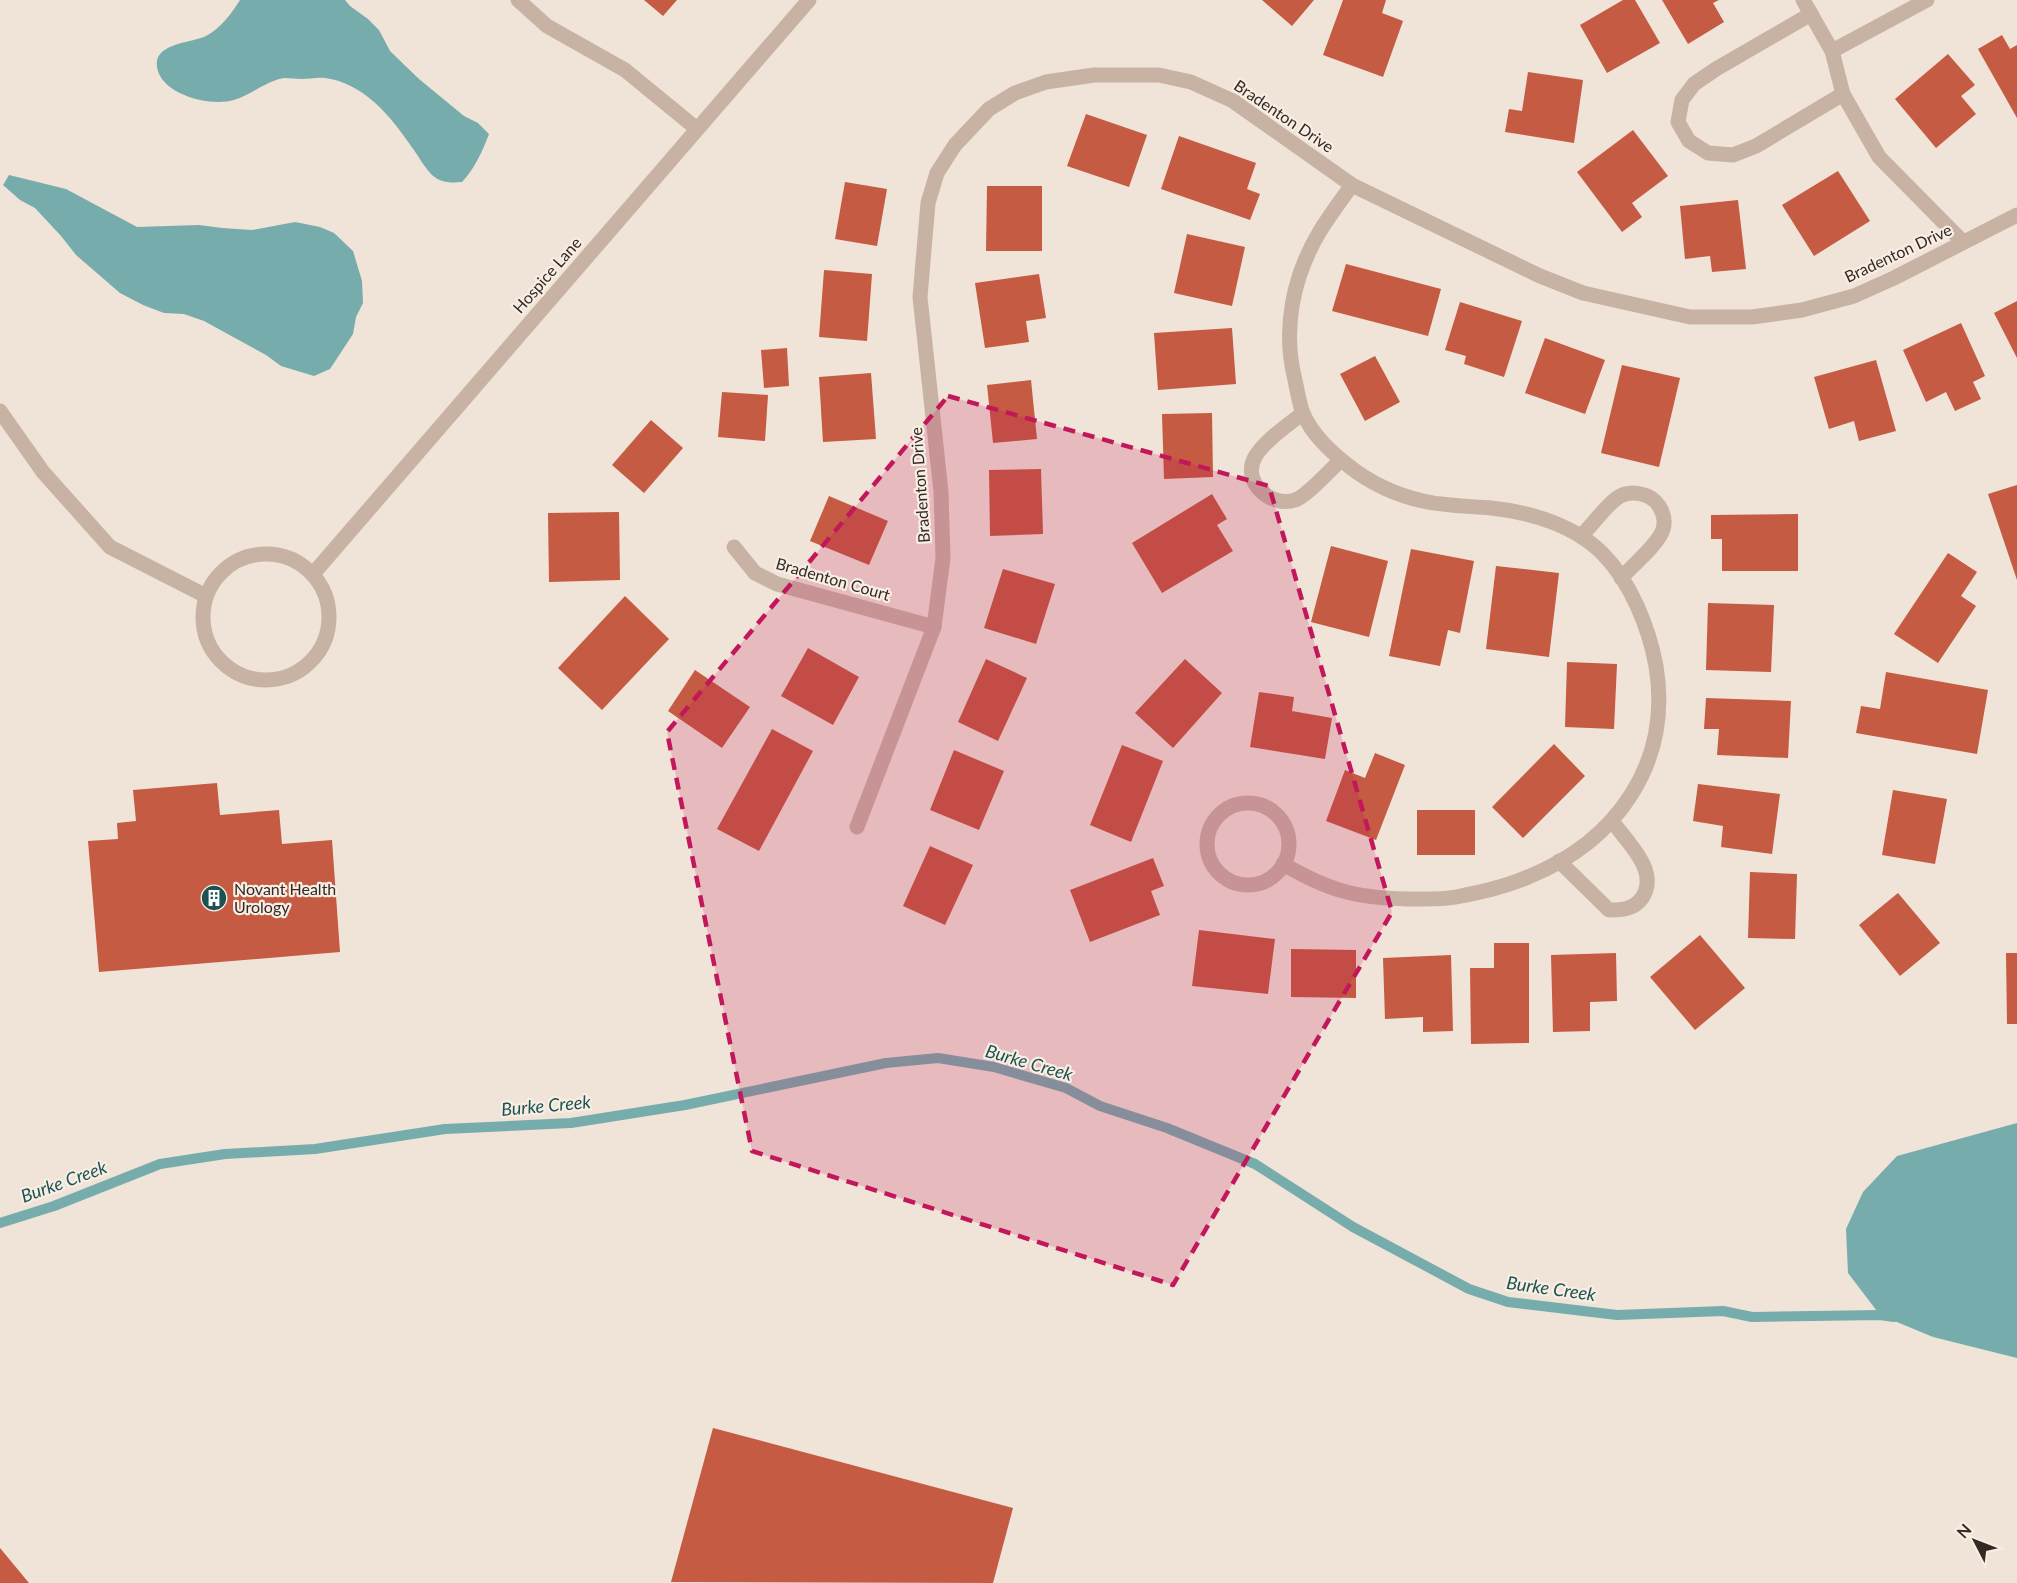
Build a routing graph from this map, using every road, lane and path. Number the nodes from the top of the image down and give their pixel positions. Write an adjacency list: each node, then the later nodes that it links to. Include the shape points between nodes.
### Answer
1 (518, 0): 8 (street, via 547,26 625,70)
2 (809, 0): 8 (street, Hospice Lane)
3 (1803, 0): 5 (street)
4 (1927, 0): 6 (street)
5 (1811, 14): 6 (street); 7 (street, via 1694,84 1682,100 1678,122 1689,141 1708,153 1733,155 1756,146)
6 (1832, 51): 7 (street)
7 (1843, 94): 11 (street, via 1879,157)
8 (698, 129): 17 (street, Hospice Lane)
9 (1352, 185): 11 (street, Bradenton Drive, via 1583,293 1690,317 1802,310 1854,296); 13 (street, via 1319,233 1290,308 1289,339); 20 (street, Bradenton Drive, via 1233,101 1191,82 1159,75 1094,75 1046,82 1015,93 989,109 955,145 938,173 928,203 920,297 941,492 943,558)
10 (2017, 215): 11 (street, Bradenton Drive)
11 (1963, 242)
12 (0, 411): 19 (street, via 43,472 110,548)
13 (1303, 413): 14 (street, via 1320,441); 14 (street, via 1260,449 1253,460 1251,473 1256,487 1269,499 1298,500)
14 (1341, 460): 15 (street, via 1365,479 1393,493 1445,505 1538,517)
15 (1581, 536): 18 (street, via 1604,555); 18 (street, via 1618,497 1643,494 1655,500 1665,524 1661,535)
16 (734, 547): 20 (street, Bradenton Court, via 755,573 777,584)
17 (313, 574): 19 (street, via 294,560 276,554 253,555 232,563 217,577); 19 (street, via 327,597 328,632 319,652 304,668 278,680 257,681 222,664 205,635 202,617)
18 (1621, 578): 21 (street, via 1652,645 1659,702 1658,728 1646,769)
19 (206, 596)
20 (934, 627): 22 (street, Bradenton Drive)
21 (1612, 821): 23 (street); 23 (street, via 1649,877 1648,890 1638,904 1624,910 1609,910)
22 (857, 827)
23 (1559, 861): 24 (street, via 1530,877 1492,890 1446,899 1353,895)
24 (1283, 864): 24 (street, via 1288,844 1286,830 1271,810 1259,804 1233,805 1213,822 1208,834 1210,860 1228,880 1241,885 1255,884 1268,879)

